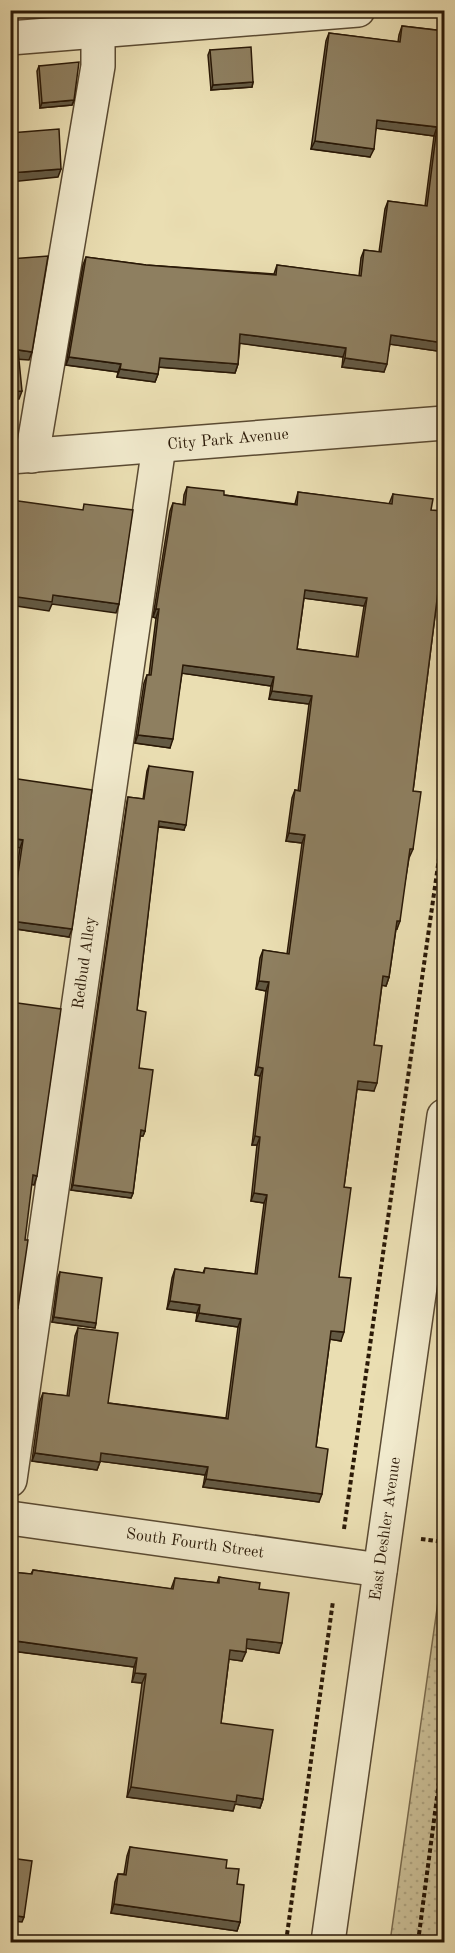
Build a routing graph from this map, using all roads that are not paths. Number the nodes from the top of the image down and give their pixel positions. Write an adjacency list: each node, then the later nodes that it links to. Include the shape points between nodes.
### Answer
1 (358, 10): 2 (street)
2 (324, 12): 4 (street)
3 (30, 28): 4 (street)
4 (98, 31): 7 (street, via 98,66)
5 (444, 423): 6 (street, City Park Avenue)
6 (159, 446): 7 (street, City Park Avenue); 9 (street, Redbud Alley)
7 (21, 457)
8 (444, 1116): 11 (street, East Deshler Avenue)
9 (10, 1480)
10 (10, 1518): 11 (street, South Fourth Street)
11 (380, 1570): 12 (street, East Deshler Avenue)
12 (328, 1942)

